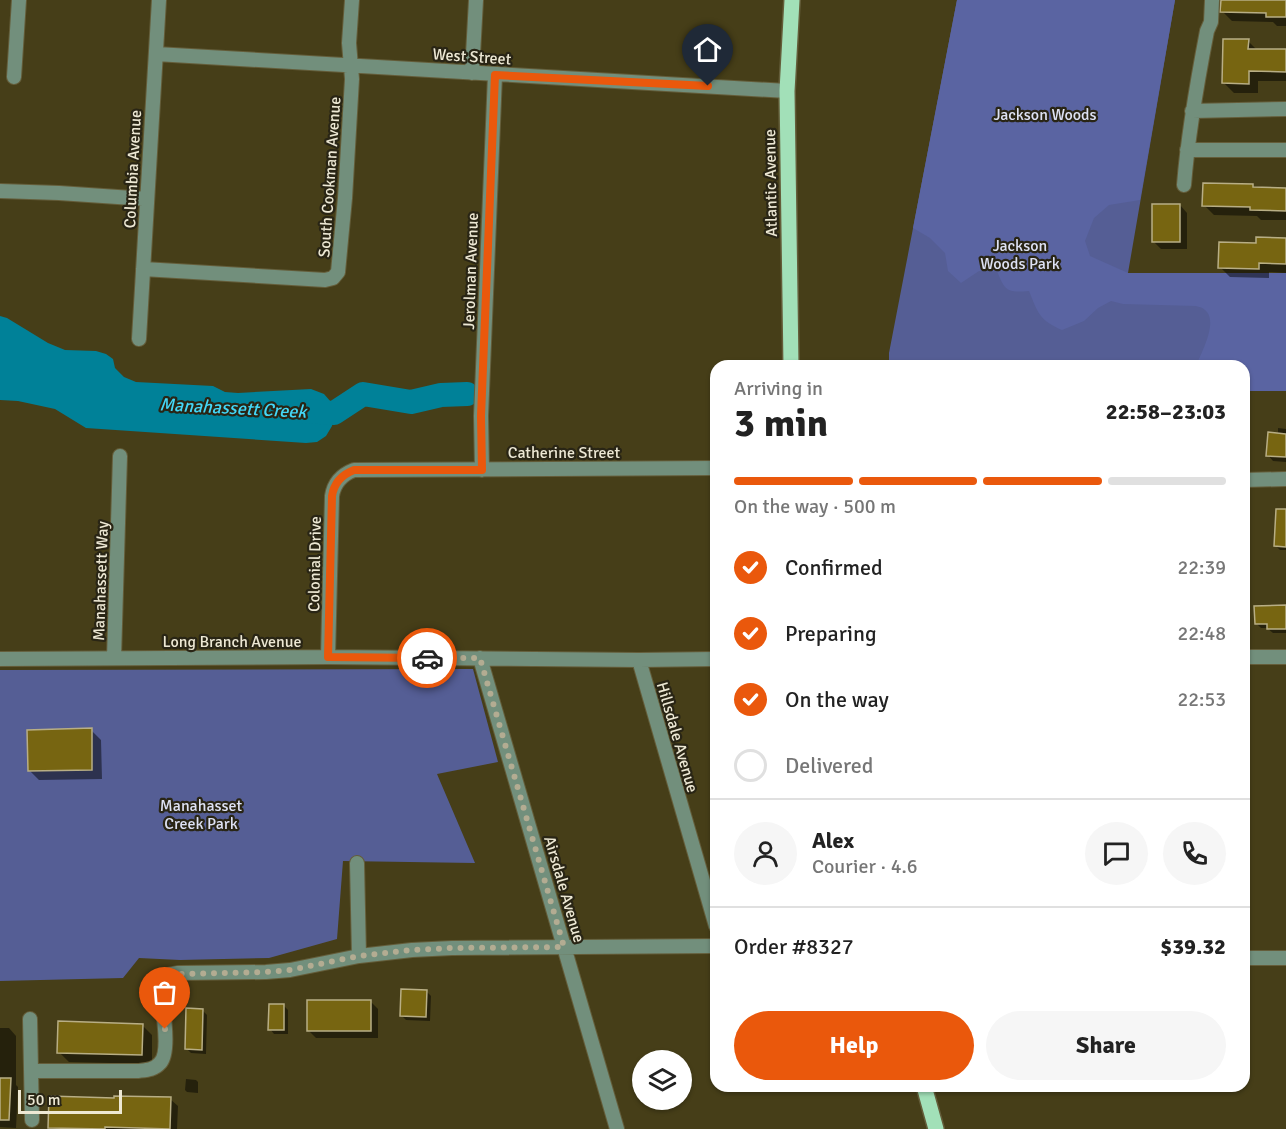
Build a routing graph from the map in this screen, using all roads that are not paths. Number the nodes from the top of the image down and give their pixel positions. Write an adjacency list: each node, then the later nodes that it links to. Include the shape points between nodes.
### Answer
1 (19, 0): 11 (street)
2 (159, 0): 7 (street, Columbia Avenue)
3 (352, 0): 8 (street)
4 (476, 0): 9 (street)
5 (792, 0): 12 (main road, Atlantic Avenue)
6 (1212, 0): 14 (street)
7 (156, 54): 8 (street, West Street); 19 (street, Columbia Avenue)
8 (350, 65): 9 (street, West Street); 20 (street, South Cookman Avenue, via 341,255 339,272 333,278)
9 (472, 73): 10 (street, West Street)
10 (495, 75): 12 (street, West Street); 25 (street, Jerolman Avenue)
11 (14, 77)
12 (787, 91): 22 (main road, Atlantic Avenue)
13 (1286, 109): 14 (street)
14 (1192, 111): 15 (street)
15 (1186, 150): 16 (street); 17 (street)
16 (1286, 150)
17 (1184, 185)
18 (0, 191): 19 (street)
19 (147, 199): 20 (street, Columbia Avenue)
20 (143, 269): 21 (street, Columbia Avenue)
21 (139, 339)
22 (791, 360)
23 (120, 456): 33 (street, Manahassett Way)
24 (710, 468): 25 (street, Catherine Street)
25 (482, 470): 26 (street, Catherine Street, via 354,470)
26 (342, 476): 29 (street, Colonial Drive, via 332,496)
27 (1286, 479): 28 (street)
28 (1250, 480)
29 (328, 657): 33 (street, Long Branch Avenue); 34 (street, Long Branch Avenue)
30 (1250, 657): 31 (street)
31 (1286, 657)
32 (0, 658): 33 (street, Long Branch Avenue)
33 (114, 658)
34 (480, 658): 36 (street, Long Branch Avenue); 40 (street, Airsdale Avenue)
35 (710, 659): 36 (street, Long Branch Avenue)
36 (639, 660): 38 (street, Hillsdale Avenue)
37 (357, 863): 41 (street)
38 (710, 905)
39 (710, 946): 40 (street)
40 (564, 947): 41 (street, via 452,948); 48 (street, Airsdale Avenue)
41 (359, 956): 45 (street, via 290,970 167,975 157,980 165,1029 165,1054 160,1063 138,1071)
42 (1250, 958): 43 (street)
43 (1286, 958)
44 (30, 1019): 45 (street)
45 (31, 1071): 47 (street)
46 (926, 1092): 49 (main road)
47 (32, 1119)
48 (617, 1129)
49 (936, 1129)

